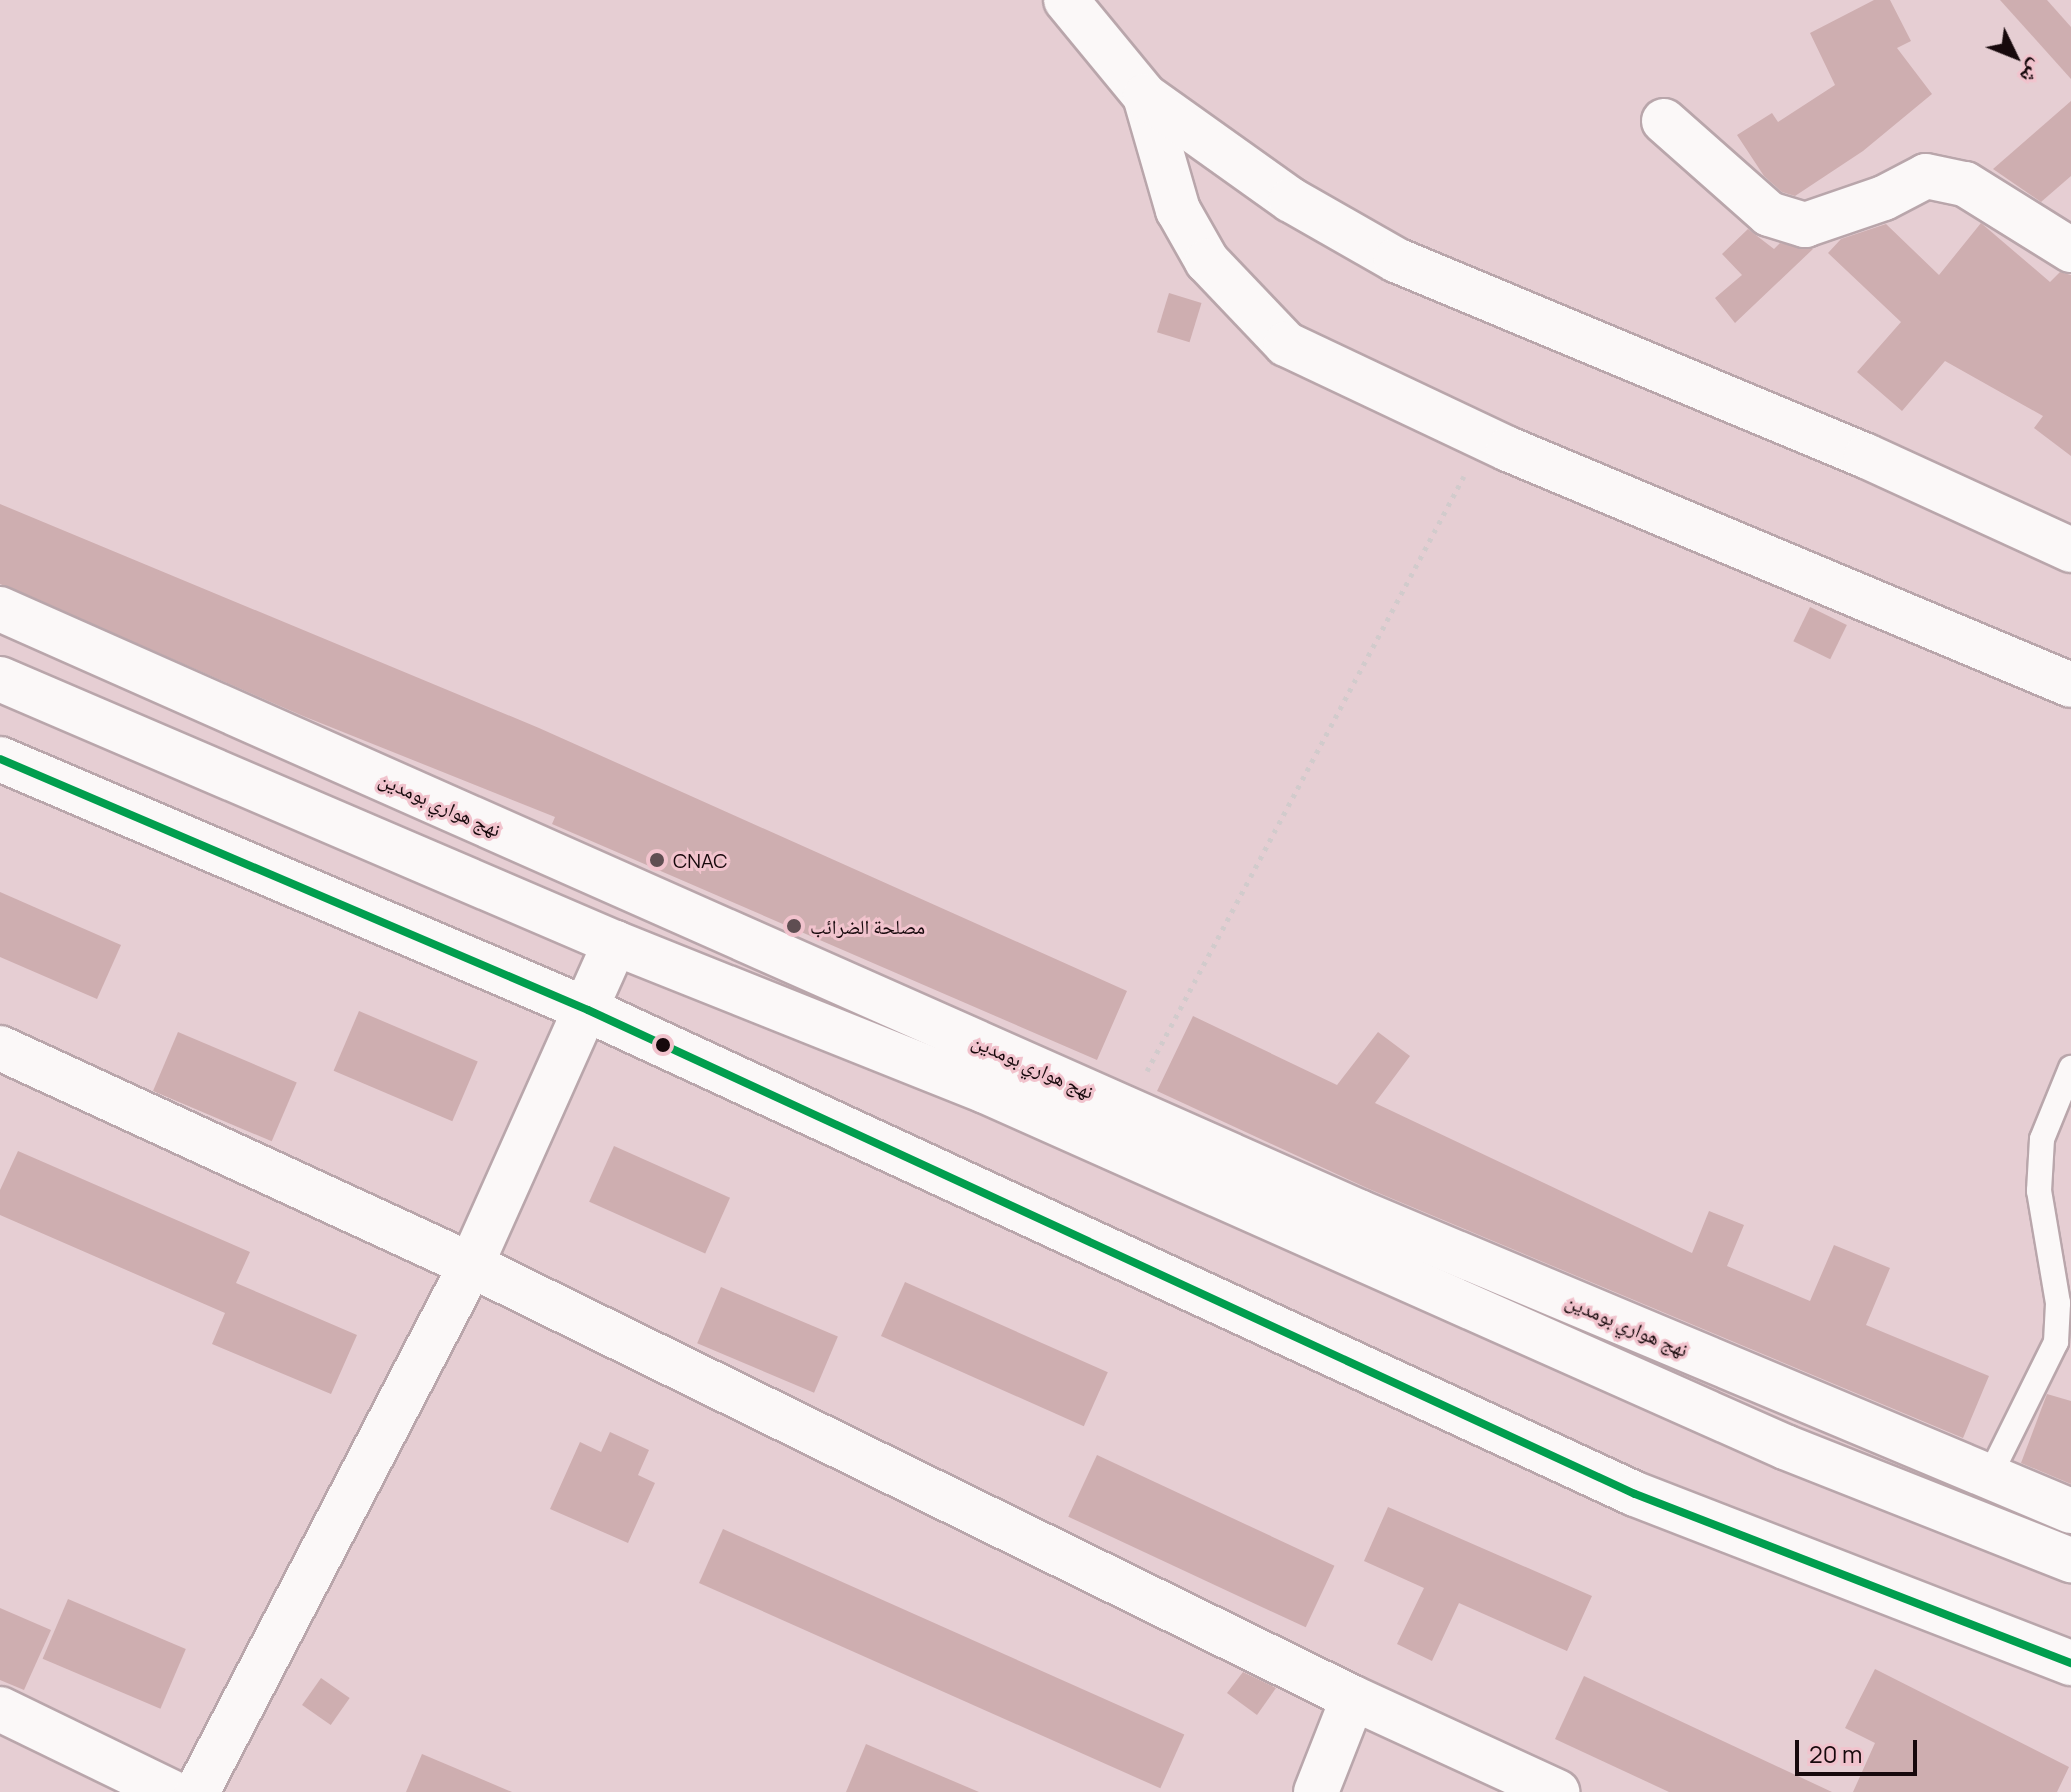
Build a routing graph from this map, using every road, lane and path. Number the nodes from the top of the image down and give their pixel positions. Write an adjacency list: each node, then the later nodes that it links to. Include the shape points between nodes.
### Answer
1 (1066, 0): 2 (street)
2 (1145, 96): 5 (street, via 1168,182 1200,248 1286,344); 6 (street, via 1291,200 1396,260 1866,456)
3 (1664, 121): 4 (street, via 1769,214 1805,225 1884,198 1926,176 1965,184)
4 (2071, 250)
5 (1486, 436): 9 (street); 15 (path)
6 (2071, 550)
7 (0, 609): 15 (street, نهج هواري بومدين)
8 (4, 683): 11 (street)
9 (2071, 685)
10 (0, 759): 12 (street)
11 (615, 943): 12 (street); 19 (street, via 985,1091 1785,1447)
12 (588, 1010): 16 (street); 20 (street, via 1635,1494)
13 (2, 1055): 16 (street)
14 (2071, 1068): 17 (lane, via 2042,1139 2039,1191 2058,1303 2056,1342)
15 (1127, 1108): 17 (street, نهج هواري بومدين)
16 (471, 1265): 21 (street); 24 (street)
17 (1989, 1477): 18 (street, نهج هواري بومدين)
18 (2071, 1511)
19 (2071, 1560)
20 (2071, 1663)
21 (1353, 1698): 25 (street); 26 (street)
22 (0, 1709): 23 (street)
23 (171, 1792)
24 (197, 1792)
25 (1316, 1792)
26 (1557, 1792)

